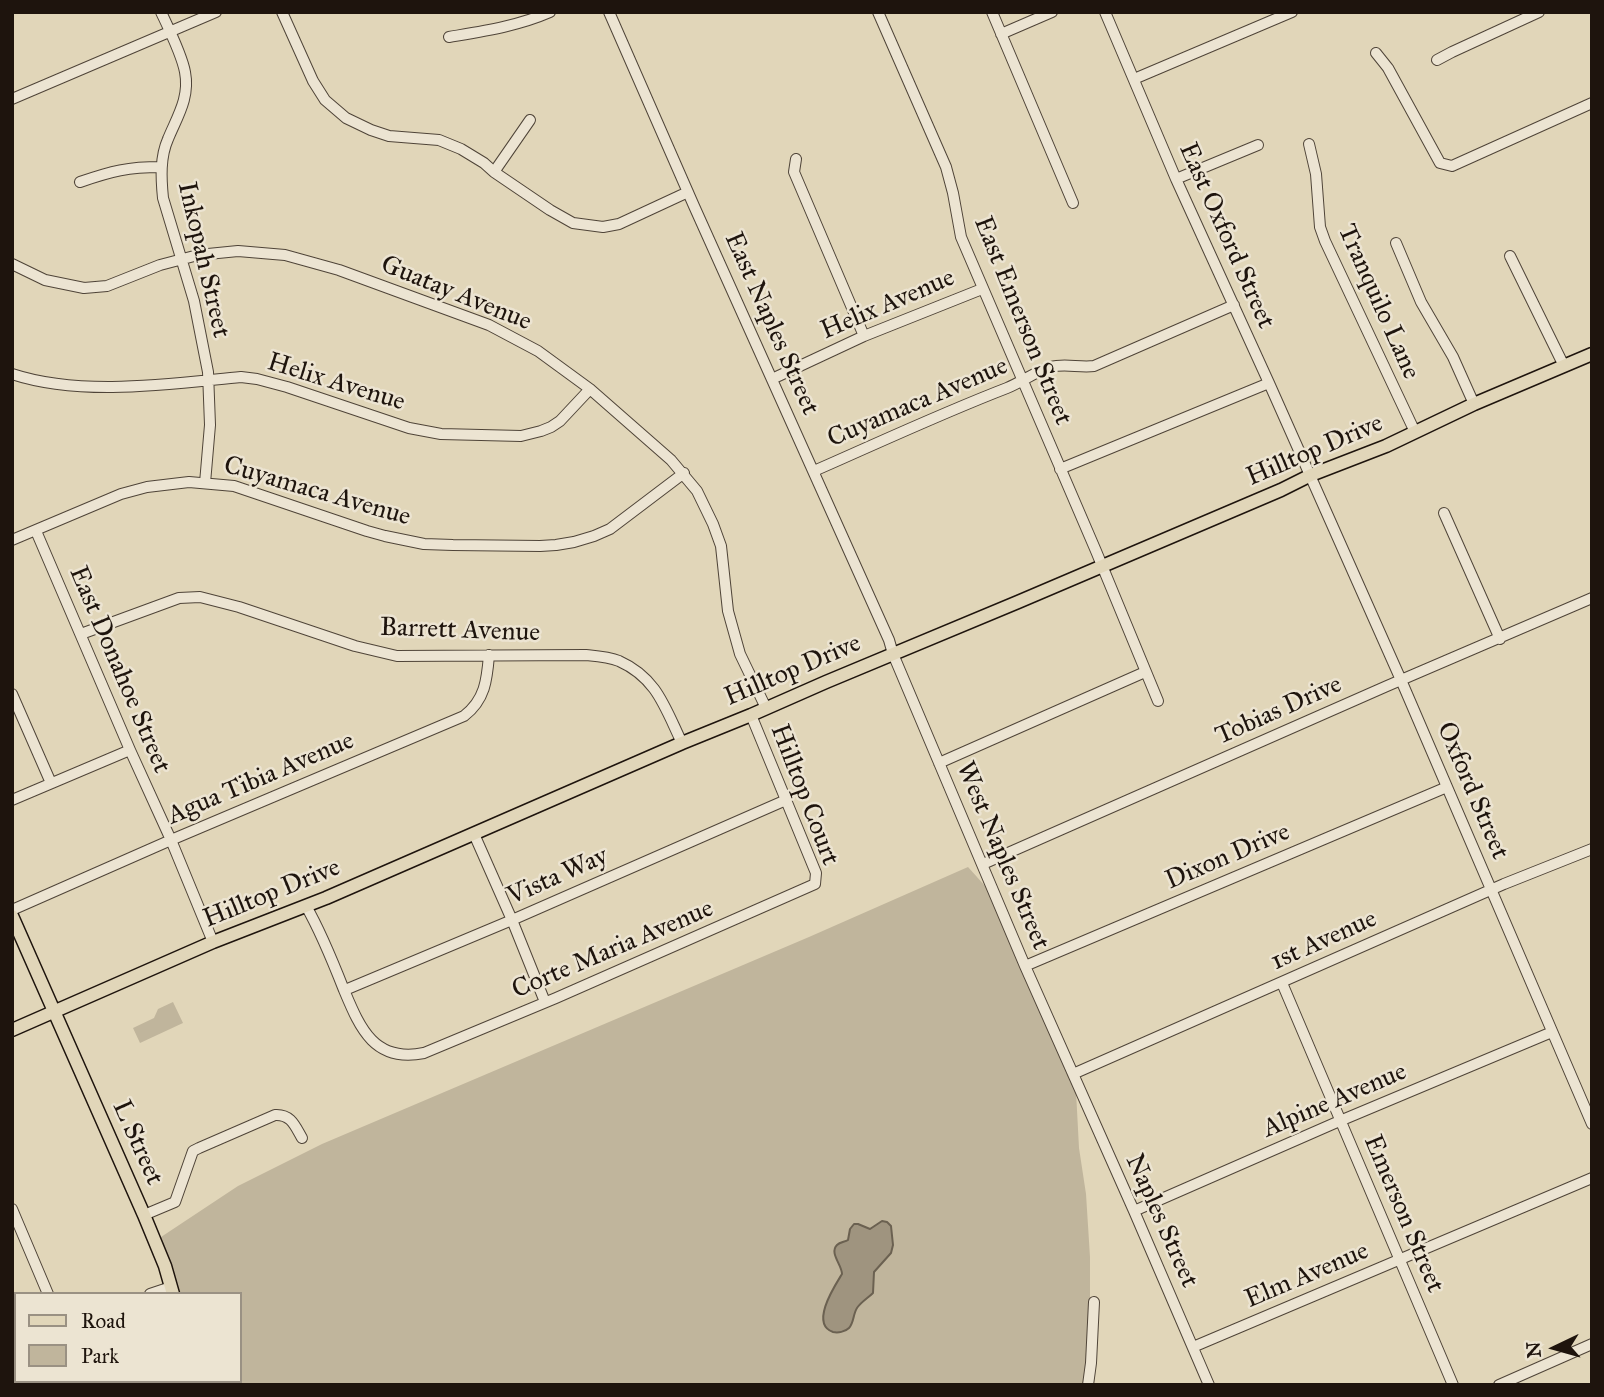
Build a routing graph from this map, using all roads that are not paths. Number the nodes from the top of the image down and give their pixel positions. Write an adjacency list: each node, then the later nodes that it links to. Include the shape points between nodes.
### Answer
1 (161, 12): 12 (street, Inkopah Street)
2 (216, 12): 12 (street)
3 (282, 12): 25 (street, via 313,81 325,100 346,118 389,136 439,140)
4 (550, 12): 14 (street, via 506,27)
5 (609, 12): 28 (street, East Naples Street)
6 (878, 12): 34 (street, East Emerson Street, via 946,167 961,237)
7 (992, 12): 13 (street)
8 (1052, 12): 13 (street)
9 (1105, 12): 17 (street, East Oxford Street)
10 (1292, 12): 17 (street)
11 (1539, 12): 16 (street)
12 (170, 32): 18 (street); 24 (street, Inkopah Street, via 185,71 185,89)
13 (1001, 34): 29 (street)
14 (449, 37)
15 (1376, 53): 19 (street, via 1440,163 1446,165)
16 (1437, 60)
17 (1134, 79): 26 (street, East Oxford Street)
18 (12, 99)
19 (1592, 103)
20 (530, 120): 25 (street)
21 (1309, 144): 46 (street, Tranquilo Lane, via 1325,242)
22 (1258, 145): 26 (street)
23 (796, 159): 36 (street, via 793,172)
24 (162, 167): 27 (street, via 121,169); 32 (street, Inkopah Street, via 163,198)
25 (494, 172): 28 (street, via 573,223 590,226 620,224)
26 (1176, 179): 35 (street, East Oxford Street)
27 (80, 182)
28 (688, 192): 40 (street, East Naples Street)
29 (1073, 202)
30 (1396, 243): 45 (street)
31 (1510, 256): 38 (street)
32 (181, 258): 33 (street, Guatay Avenue, via 107,286 83,288 45,280); 41 (street, Inkopah Street); 44 (street, Guatay Avenue, via 261,252 340,270 489,325 538,351)
33 (12, 264)
34 (982, 289): 36 (street, Helix Avenue); 42 (street, East Emerson Street)
35 (1234, 304): 42 (street, Cuyamaca Avenue, via 1094,366 1054,366); 43 (street, East Oxford Street)
36 (864, 336): 40 (street, Helix Avenue)
37 (1592, 354): 38 (main road, Hilltop Drive)
38 (1564, 366): 45 (main road, Hilltop Drive)
39 (12, 374): 41 (street, Helix Avenue, via 66,385 109,387)
40 (772, 379): 48 (street, East Naples Street)
41 (209, 380): 44 (street, Helix Avenue, via 257,379 409,428 442,434 521,436 551,427); 51 (street, Inkopah Street)
42 (1022, 382): 47 (street, East Emerson Street); 48 (street, Cuyamaca Avenue)
43 (1269, 383): 47 (street); 50 (street, East Oxford Street)
44 (590, 389): 49 (street, Guatay Avenue)
45 (1474, 404): 46 (main road, Hilltop Drive)
46 (1415, 432): 50 (main road, Hilltop Drive)
47 (1060, 469): 55 (street, East Emerson Street)
48 (814, 471): 59 (street, East Naples Street)
49 (684, 473): 51 (street, Cuyamaca Avenue, via 610,528 574,542 540,546 403,540 243,488); 65 (street, Guatay Avenue, via 721,546 726,597 740,654)
50 (1311, 475): 55 (main road, Hilltop Drive); 62 (street, Oxford Street)
51 (205, 483): 53 (street, Cuyamaca Avenue, via 147,487 121,494)
52 (1444, 513): 58 (street)
53 (36, 531): 54 (street, Cuyamaca Avenue); 57 (street, East Donahoe Street)
54 (12, 540)
55 (1103, 566): 59 (main road, Hilltop Drive); 61 (street)
56 (1592, 598): 58 (street, Tobias Drive)
57 (81, 634): 60 (street, Barrett Avenue, via 179,598 200,597 384,654); 68 (street, East Donahoe Street)
58 (1500, 639): 62 (street, Tobias Drive)
59 (893, 654): 65 (main road, Hilltop Drive); 69 (street, West Naples Street)
60 (489, 655): 67 (street, Barrett Avenue, via 586,655 617,660 642,674 658,692); 75 (street, Agua Tibia Avenue, via 483,694 464,716)
61 (1145, 671): 64 (street); 69 (street)
62 (1401, 680): 71 (street, Oxford Street); 77 (street, Tobias Drive)
63 (12, 694): 70 (street)
64 (1157, 701)
65 (766, 708): 66 (main road, Hilltop Drive)
66 (751, 715): 67 (main road, Hilltop Drive); 73 (street, Hilltop Court)
67 (682, 743): 74 (main road, Hilltop Drive)
68 (130, 750): 70 (street); 75 (street, East Donahoe Street)
69 (939, 763): 77 (street, West Naples Street)
70 (51, 783): 72 (street)
71 (1447, 787): 79 (street, Oxford Street); 85 (street, Dixon Drive)
72 (12, 800)
73 (786, 800): 78 (street, Hilltop Court, via 816,873 815,884); 83 (street, Vista Way)
74 (474, 834): 80 (main road, Hilltop Drive); 83 (street)
75 (171, 840): 81 (street, Agua Tibia Avenue); 84 (street, East Donahoe Street)
76 (1592, 849): 79 (street, 1st Avenue)
77 (983, 864): 85 (street, West Naples Street)
78 (809, 888): 88 (street, Corte Maria Avenue)
79 (1491, 890): 86 (street, 1st Avenue); 91 (street, Oxford Street)
80 (306, 906): 84 (main road, Hilltop Drive); 87 (street, Corte Maria Avenue)
81 (12, 910)
82 (12, 916): 89 (main road, L Street)
83 (512, 920): 87 (street, Vista Way); 88 (street)
84 (213, 942): 89 (main road, Hilltop Drive)
85 (1026, 966): 92 (street, West Naples Street)
86 (1282, 983): 92 (street, 1st Avenue); 93 (street, Emerson Street)
87 (345, 990): 88 (street, Corte Maria Avenue, via 363,1031 381,1048 409,1055 424,1053)
88 (545, 1002)
89 (54, 1012): 90 (main road, Hilltop Drive); 99 (main road, L Street)
90 (12, 1030)
91 (1552, 1032): 93 (street, Alpine Avenue); 94 (street, Oxford Street)
92 (1073, 1074): 98 (street, Naples Street)
93 (1341, 1121): 98 (street, Alpine Avenue); 100 (street, Emerson Street)
94 (1592, 1124)
95 (302, 1138): 99 (street, via 291,1119 282,1114 199,1148 175,1202)
96 (1592, 1178): 100 (street, Elm Avenue)
97 (12, 1209): 102 (street)
98 (1134, 1211): 105 (street, Naples Street)
99 (144, 1215): 101 (main road, L Street)
100 (1400, 1260): 105 (street, Elm Avenue); 108 (street, Emerson Street)
101 (172, 1290)
102 (47, 1292)
103 (1094, 1301): 106 (street)
104 (1592, 1344): 109 (street)
105 (1193, 1347): 107 (street, Naples Street)
106 (1088, 1385)
107 (1209, 1385)
108 (1453, 1385)
109 (1499, 1385)

